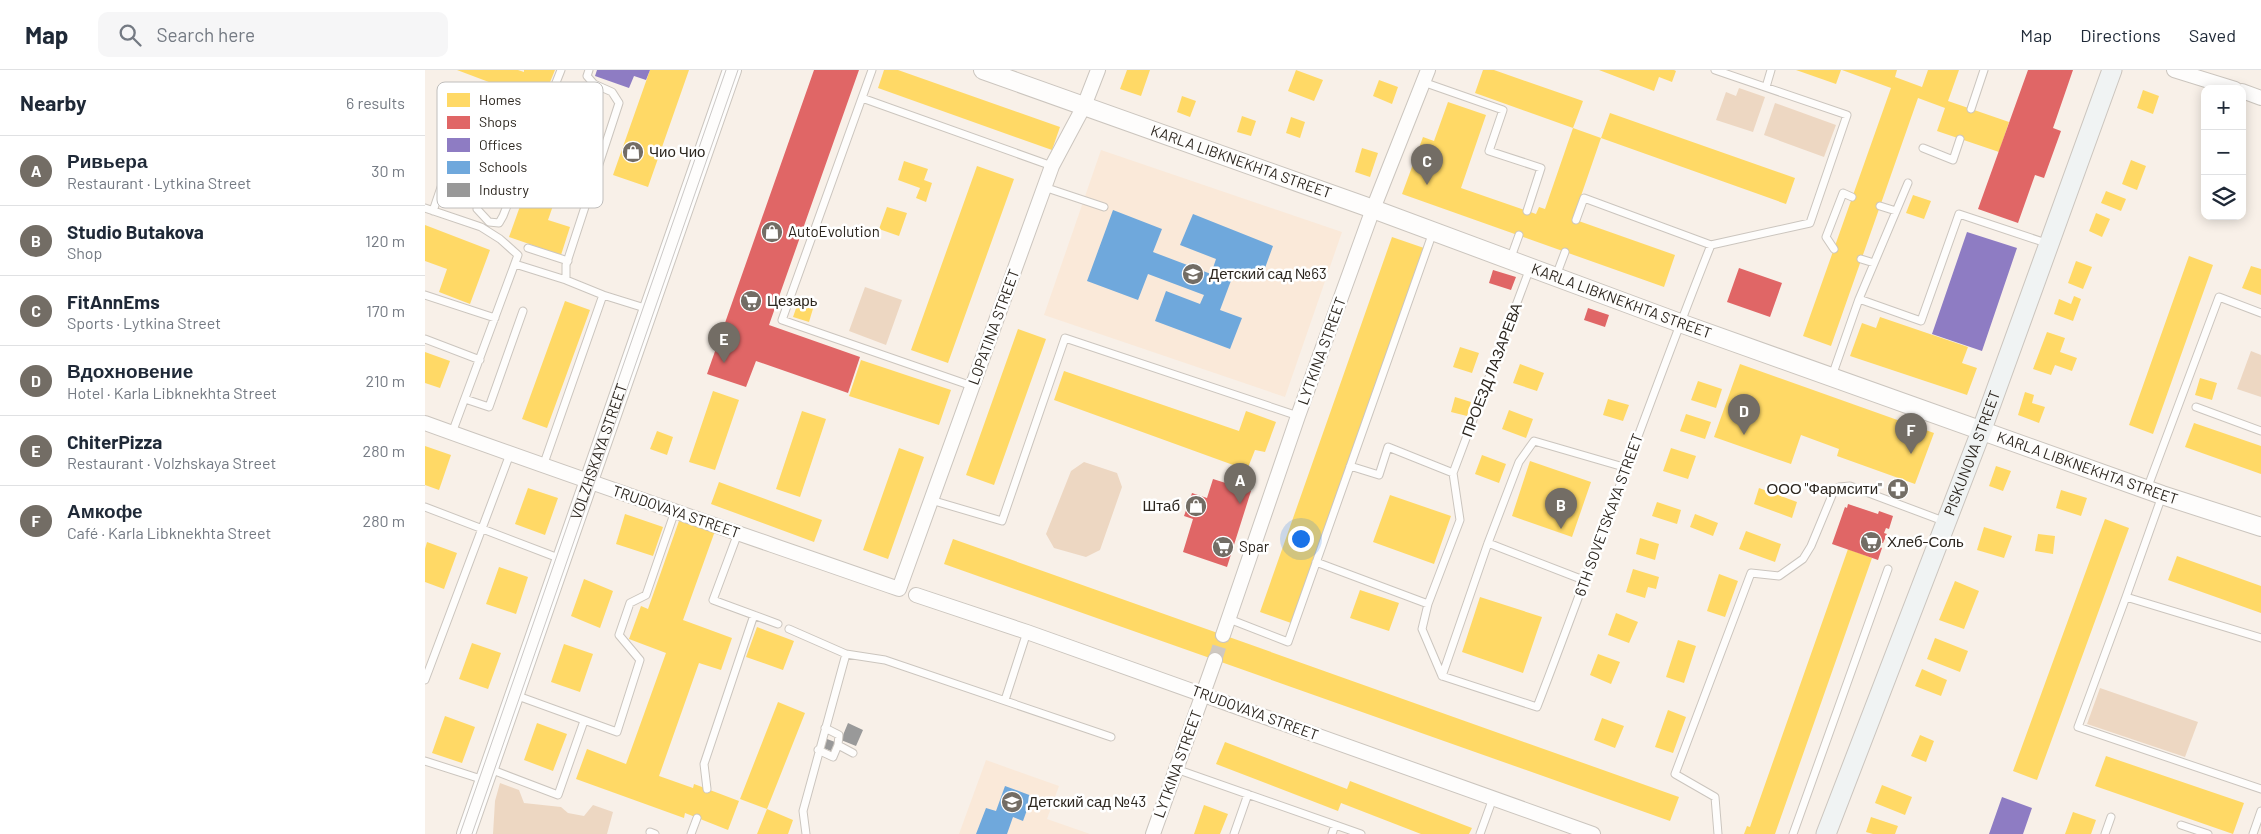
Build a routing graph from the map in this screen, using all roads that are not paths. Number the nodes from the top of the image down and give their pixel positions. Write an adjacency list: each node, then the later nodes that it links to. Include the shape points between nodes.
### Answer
1 (561, 70): 13 (lane)
2 (589, 70): 14 (lane, via 587,76)
3 (732, 70): 60 (street, VOLZHSKAYA STREET)
4 (872, 70): 19 (lane)
5 (983, 70): 21 (street, KARLA LIBKNEKHTA STREET)
6 (1098, 70): 21 (street, LOPATINA STREET)
7 (1715, 70): 16 (lane)
8 (1771, 70): 16 (lane)
9 (1984, 70): 22 (lane)
10 (2113, 70): 44 (main road, PISKUNOVA STREET)
11 (2173, 70): 15 (street)
12 (1425, 76): 37 (street, LYTKINA STREET); 39 (lane, via 1503,110 1489,150 1541,168)
13 (556, 82)
14 (592, 82)
15 (2222, 85)
16 (1765, 87): 45 (lane, via 1847,115 1810,223)
17 (603, 88): 25 (lane, via 612,92 619,103)
18 (2246, 92): 20 (street)
19 (862, 98): 26 (lane); 68 (lane, via 783,320)
20 (2261, 98)
21 (1084, 106): 26 (street, LOPATINA STREET); 37 (street, KARLA LIBKNEKHTA STREET)
22 (1971, 109)
23 (1960, 139): 24 (lane, via 1953,160)
24 (1923, 148)
25 (603, 153)
26 (1052, 166): 28 (street, LOPATINA STREET)
27 (1908, 183): 40 (lane)
28 (1045, 187): 32 (lane); 68 (street, LOPATINA STREET)
29 (1852, 197): 47 (lane, via 1843,193 1826,237)
30 (437, 199): 38 (lane)
31 (1880, 206): 40 (lane)
32 (1104, 207)
33 (425, 208): 38 (lane)
34 (477, 208): 35 (lane, via 489,222 499,223)
35 (506, 208)
36 (585, 208): 51 (lane)
37 (1373, 209): 42 (street, KARLA LIBKNEKHTA STREET); 71 (street, LYTKINA STREET)
38 (433, 211): 52 (lane, via 481,227 500,239 518,255)
39 (1527, 211)
40 (1896, 211): 53 (lane)
41 (1577, 220): 45 (lane, via 1585,198)
42 (1433, 232): 50 (street, KARLA LIBKNEKHTA STREET); 78 (lane)
43 (1519, 235): 50 (lane)
44 (2049, 244): 59 (lane, via 1959,214 1921,321); 73 (main road, PISKUNOVA STREET)
45 (1711, 245): 64 (lane, 6TH SOVETSKAYA STREET)
46 (528, 248): 51 (lane)
47 (1833, 249)
48 (1565, 252): 55 (lane)
49 (1861, 259): 53 (lane)
50 (1510, 260): 54 (street, KARLA LIBKNEKHTA STREET)
51 (568, 261): 56 (lane)
52 (515, 264): 56 (lane); 63 (lane)
53 (1874, 264): 59 (lane)
54 (1530, 268): 55 (street, KARLA LIBKNEKHTA STREET); 80 (lane, ПРОЕЗД ЛАЗАРЕВА)
55 (1556, 277): 64 (street, KARLA LIBKNEKHTA STREET)
56 (566, 280): 58 (lane)
57 (425, 295): 63 (lane)
58 (603, 295): 60 (lane); 77 (lane)
59 (1859, 299): 67 (lane)
60 (648, 309): 81 (street, VOLZHSKAYA STREET)
61 (523, 311): 69 (lane, via 489,407)
62 (2261, 312): 82 (lane, via 2219,297)
63 (495, 318): 66 (lane)
64 (1680, 323): 67 (street, KARLA LIBKNEKHTA STREET); 79 (lane, 6TH SOVETSKAYA STREET)
65 (425, 339): 66 (lane)
66 (480, 360): 69 (lane)
67 (1832, 376): 73 (street, KARLA LIBKNEKHTA STREET)
68 (972, 386): 83 (street, LOPATINA STREET)
69 (465, 400): 75 (lane)
70 (2196, 407): 74 (lane)
71 (1298, 416): 83 (lane, via 1065,338 1002,521); 100 (street, LYTKINA STREET)
72 (425, 423): 75 (street, TRUDOVAYA STREET)
73 (1982, 429): 82 (street, KARLA LIBKNEKHTA STREET); 86 (main road, PISKUNOVA STREET)
74 (2261, 431)
75 (453, 433): 76 (street, TRUDOVAYA STREET)
76 (510, 454): 77 (street, TRUDOVAYA STREET); 88 (lane)
77 (543, 466): 81 (street, TRUDOVAYA STREET)
78 (1350, 466): 80 (lane, via 1379,476 1388,447); 92 (lane)
79 (1627, 468): 90 (lane, via 1534,441 1519,462); 94 (lane, 6TH SOVETSKAYA STREET)
80 (1453, 473): 98 (lane, via 1460,520)
81 (587, 482): 85 (street, TRUDOVAYA STREET); 91 (street, VOLZHSKAYA STREET)
82 (2155, 492): 87 (street, KARLA LIBKNEKHTA STREET); 97 (lane)
83 (931, 500): 95 (street, LOPATINA STREET)
84 (425, 507): 88 (lane)
85 (675, 510): 89 (street, TRUDOVAYA STREET); 113 (lane, via 646,595 630,603 619,635 640,660 617,732)
86 (1946, 522): 141 (lane, via 1850,486 1839,487 1833,493 1817,534 1803,558 1779,576 1751,573 1675,774 1715,797); 143 (main road, PISKUNOVA STREET)
87 (2261, 527)
88 (482, 529): 91 (lane); 109 (lane)
89 (739, 533): 95 (street, TRUDOVAYA STREET); 99 (lane, via 713,600)
90 (1488, 543): 94 (lane); 108 (lane)
91 (561, 559): 110 (street, VOLZHSKAYA STREET)
92 (1316, 562): 98 (lane); 100 (lane, via 1288,642)
93 (1888, 569): 142 (lane)
94 (1585, 581): 108 (lane, 6TH SOVETSKAYA STREET, via 1537,707)
95 (899, 589)
96 (916, 595): 103 (street, TRUDOVAYA STREET)
97 (2126, 597): 105 (lane); 123 (lane, via 2078,728)
98 (1429, 604): 108 (lane, via 1422,629)
99 (754, 615): 101 (lane); 122 (lane, via 704,764)
100 (1229, 619): 104 (street, LYTKINA STREET)
101 (778, 624)
102 (789, 629): 106 (lane)
103 (1027, 632): 111 (street, TRUDOVAYA STREET); 112 (lane)
104 (1223, 635)
105 (2261, 638)
106 (846, 654): 112 (lane, via 885,660); 114 (lane)
107 (1215, 660): 111 (street, LYTKINA STREET)
108 (1442, 676)
109 (425, 680)
110 (515, 694): 113 (lane); 121 (street, VOLZHSKAYA STREET)
111 (1203, 695): 120 (street, LYTKINA STREET); 125 (street, TRUDOVAYA STREET)
112 (1005, 700): 115 (lane)
113 (584, 722): 121 (lane, via 558,795)
114 (825, 728): 116 (lane, via 839,735); 117 (lane)
115 (1111, 737)
116 (837, 745): 117 (lane, via 833,757); 118 (lane)
117 (818, 750): 134 (lane, via 803,811)
118 (853, 753)
119 (425, 761): 121 (lane)
120 (1177, 769): 124 (lane); 135 (street, LYTKINA STREET)
121 (485, 782): 131 (street, VOLZHSKAYA STREET); 132 (street)
122 (707, 789)
123 (2261, 789)
124 (1248, 794): 129 (lane); 136 (lane)
125 (1493, 798): 139 (lane); 140 (street, TRUDOVAYA STREET)
126 (2261, 811): 146 (lane)
127 (2111, 817): 144 (lane)
128 (697, 818): 133 (lane)
129 (1335, 825): 137 (lane); 138 (lane)
130 (2181, 825): 145 (lane)
131 (466, 834)
132 (475, 834)
133 (691, 834)
134 (807, 834)
135 (1153, 834)
136 (1234, 834)
137 (1332, 834)
138 (1361, 834)
139 (1480, 834)
140 (1593, 834)
141 (1718, 834)
142 (1793, 834)
143 (1826, 834)
144 (2105, 834)
145 (2208, 834)
146 (2253, 834)

